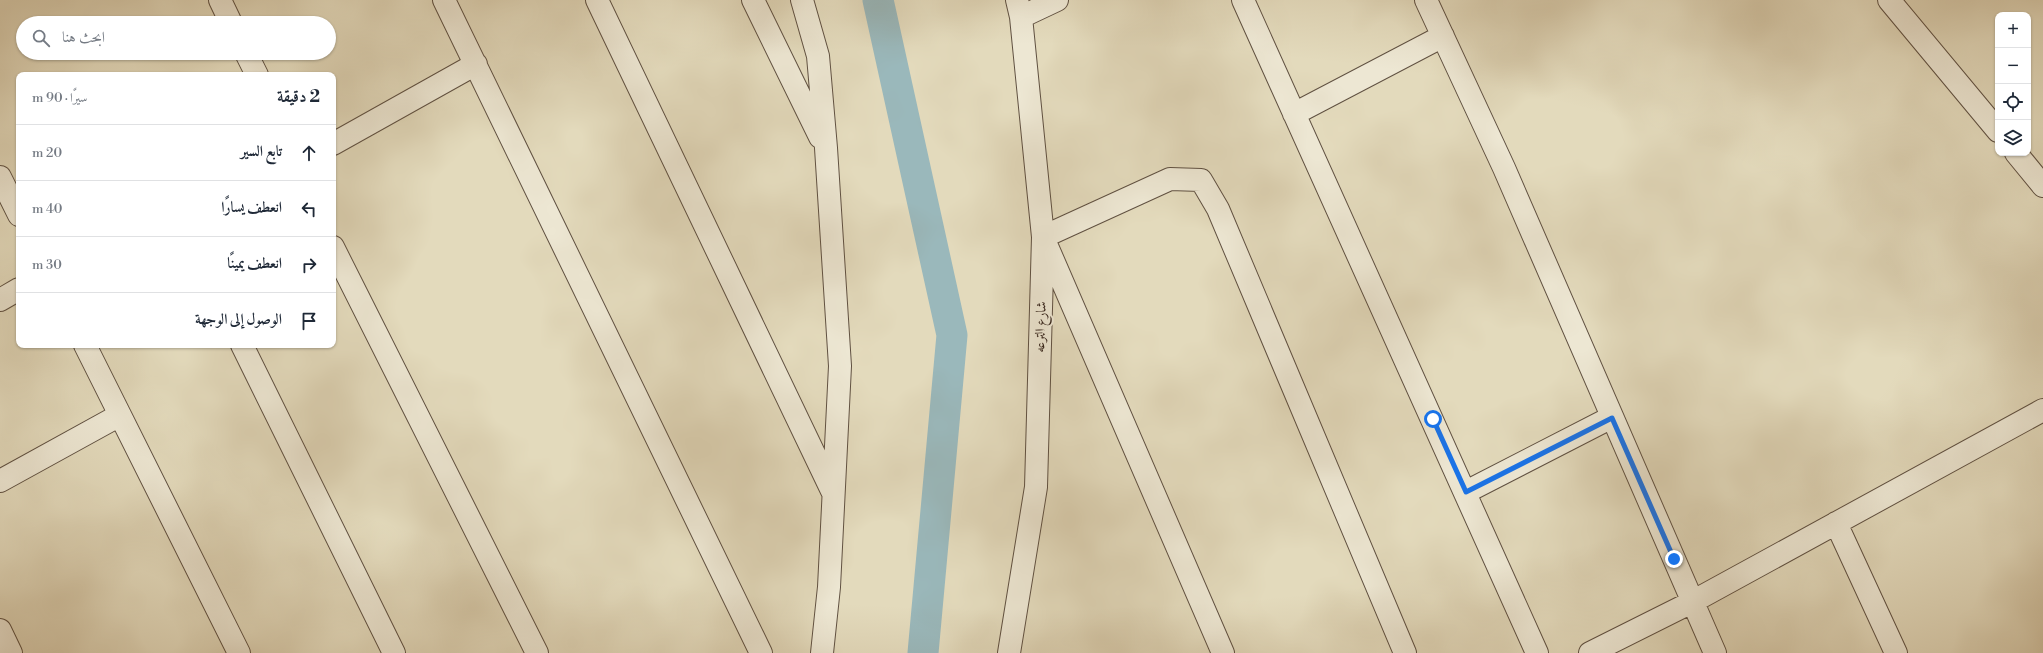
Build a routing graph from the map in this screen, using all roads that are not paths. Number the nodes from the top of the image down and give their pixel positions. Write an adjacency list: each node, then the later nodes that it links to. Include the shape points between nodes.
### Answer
1 (220, 0): 11 (street)
2 (444, 0): 14 (street)
3 (596, 0): 35 (street)
4 (752, 0): 19 (street)
5 (802, 0): 19 (street, via 818,56)
6 (1057, 0): 10 (street)
7 (1243, 0): 16 (street)
8 (1426, 0): 12 (street)
9 (1889, 0): 17 (street)
10 (1019, 8): 24 (street, شارع الترعه)
11 (228, 16)
12 (1443, 36): 16 (street); 32 (street, via 1504,168)
13 (250, 60): 15 (street)
14 (476, 64): 18 (street); 43 (street)
15 (256, 72)
16 (1294, 114): 34 (street)
17 (1995, 128)
18 (336, 142)
19 (826, 148): 35 (street, via 840,366)
20 (2018, 156): 22 (street)
21 (0, 177): 23 (street)
22 (2043, 186)
23 (16, 209)
24 (1043, 237): 45 (street, شارع الترعه, via 1036,487); 46 (street); 47 (street, via 1170,179 1201,180 1218,209)
25 (336, 253): 42 (street)
26 (16, 291): 27 (street)
27 (0, 300)
28 (86, 348): 31 (street)
29 (243, 348): 41 (street)
30 (2043, 410): 36 (street)
31 (120, 416): 33 (street); 40 (street)
32 (1612, 418): 34 (street); 37 (street)
33 (0, 481)
34 (1466, 492): 48 (street)
35 (834, 494): 44 (street, via 829,587)
36 (1836, 523): 37 (street); 51 (street)
37 (1692, 602): 49 (street); 50 (street)
38 (0, 630): 39 (street)
39 (12, 653)
40 (240, 653)
41 (394, 653)
42 (537, 653)
43 (761, 653)
44 (822, 653)
45 (1009, 653)
46 (1223, 653)
47 (1405, 653)
48 (1537, 653)
49 (1590, 653)
50 (1715, 653)
51 (1896, 653)

